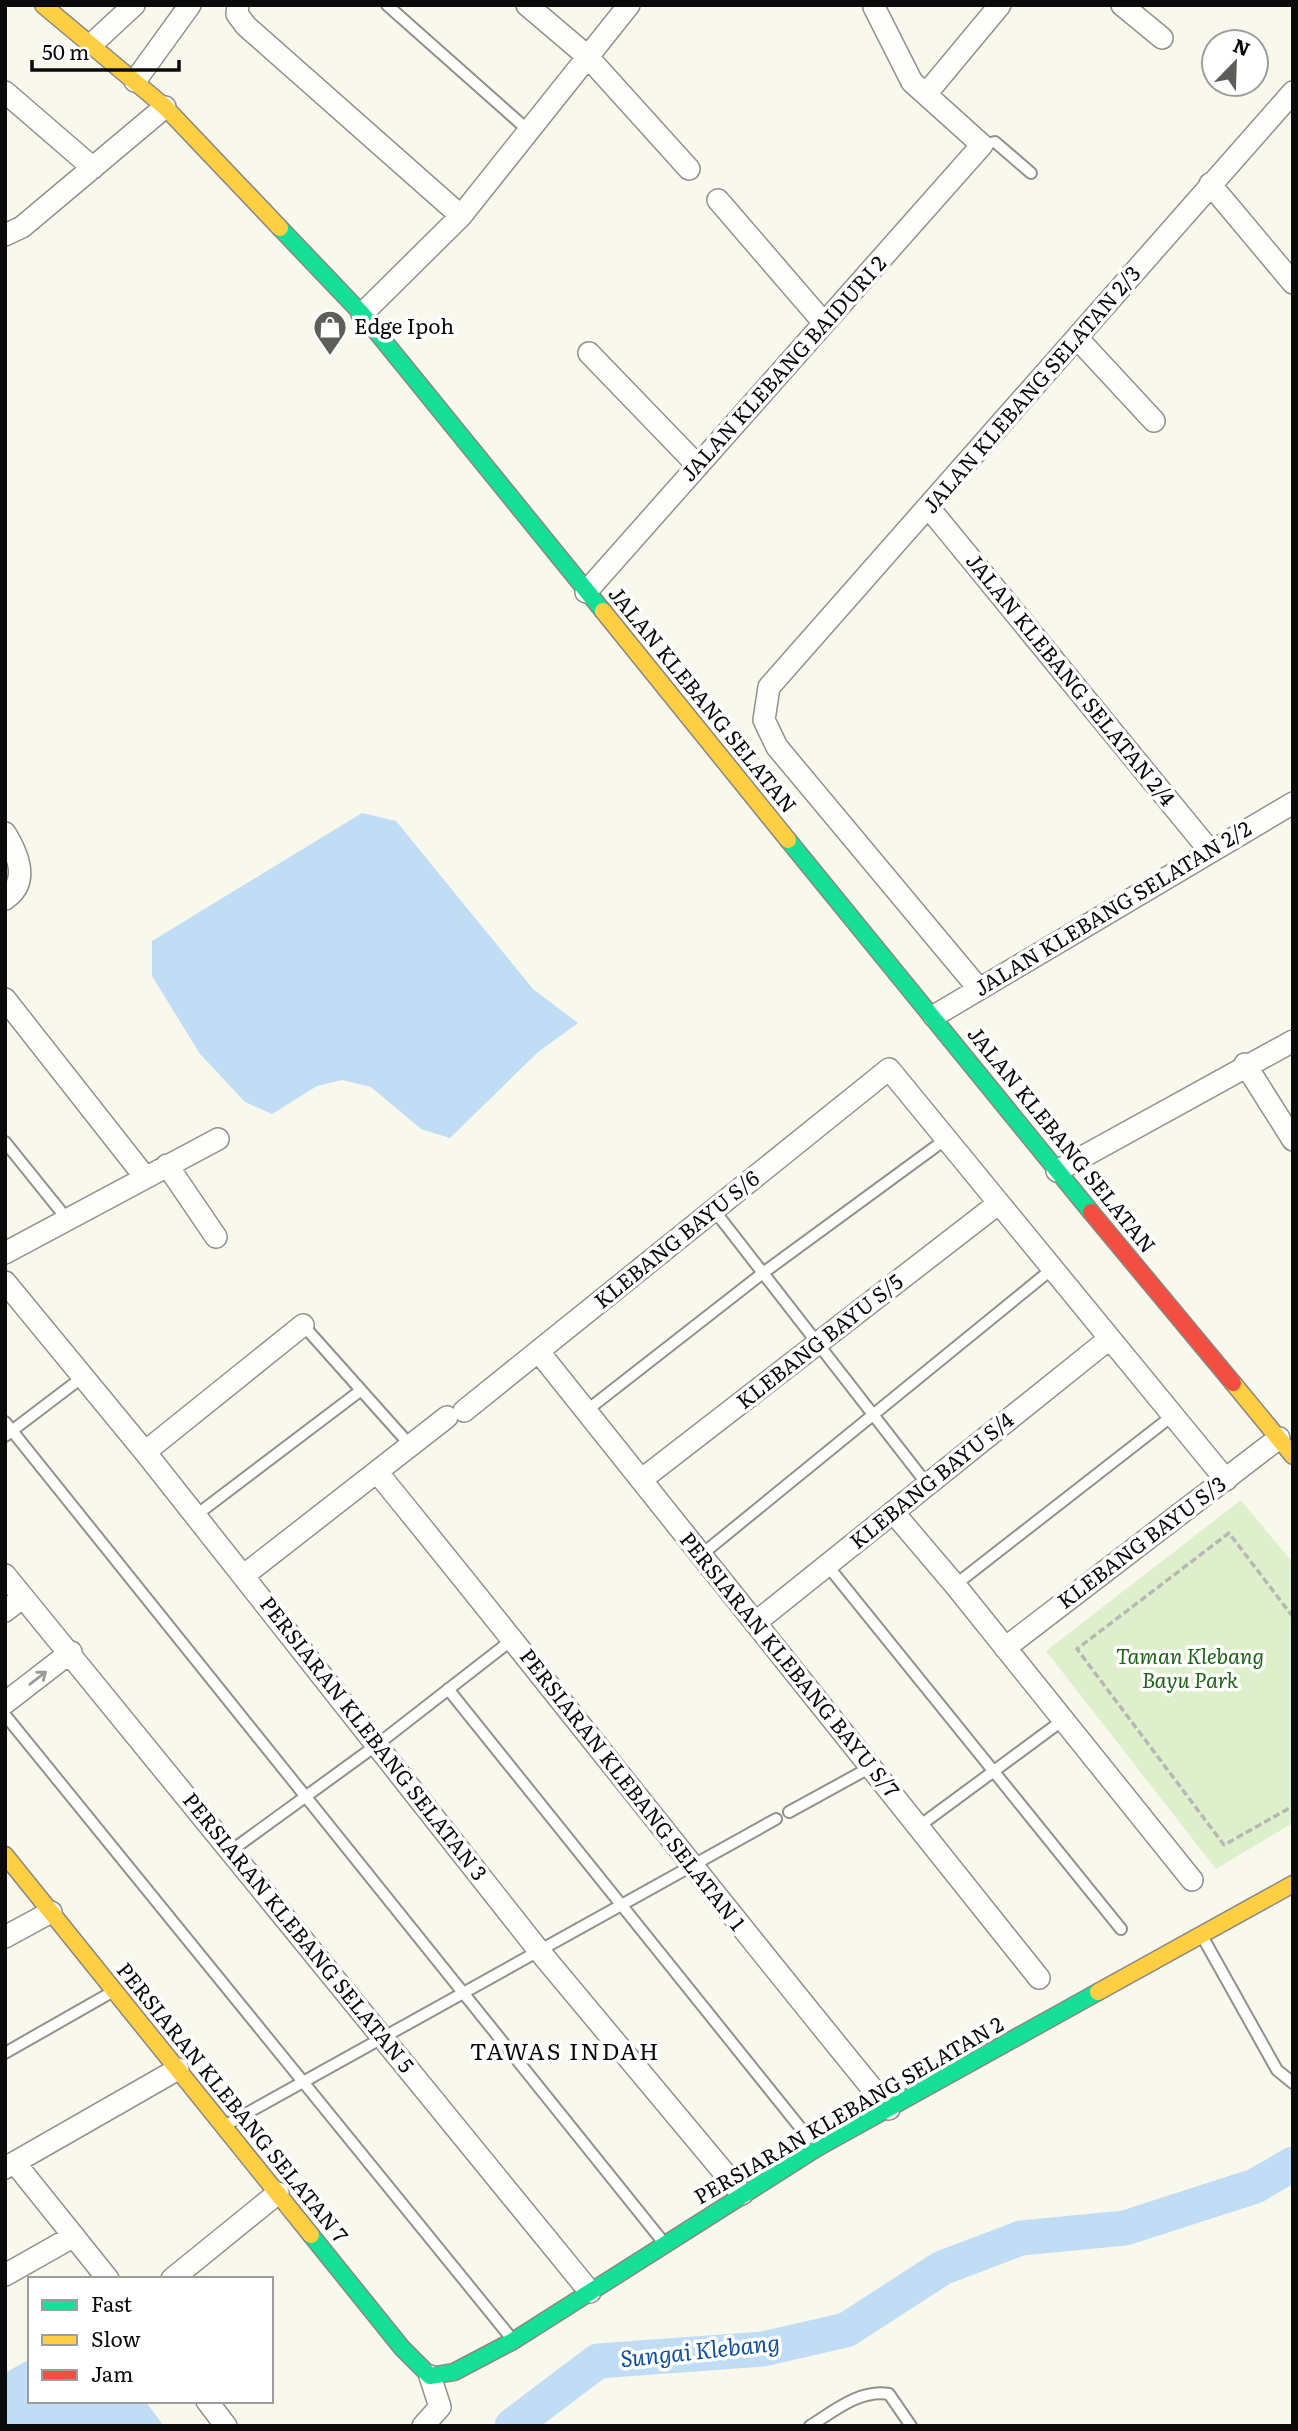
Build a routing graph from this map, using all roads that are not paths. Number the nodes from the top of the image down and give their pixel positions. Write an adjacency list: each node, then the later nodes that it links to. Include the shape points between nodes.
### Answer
1 (43, 5): 12 (street, JALAN KLEBANG SELATAN)
2 (134, 5): 12 (street)
3 (190, 5): 14 (street)
4 (238, 5): 26 (street, via 237,14 246,26)
5 (387, 5): 19 (lane)
6 (527, 5): 13 (street)
7 (629, 5): 13 (street)
8 (1000, 5): 17 (street)
9 (1122, 5): 11 (street)
10 (874, 7): 17 (street, via 912,82)
11 (1162, 38)
12 (92, 44): 14 (street, JALAN KLEBANG SELATAN)
13 (587, 56): 19 (street); 22 (street)
14 (135, 81): 18 (street, JALAN KLEBANG SELATAN)
15 (5, 92): 21 (street)
16 (1293, 92): 24 (street, JALAN KLEBANG SELATAN 2/3)
17 (926, 94): 20 (street)
18 (165, 107): 21 (street); 29 (street, JALAN KLEBANG SELATAN)
19 (529, 131): 26 (street)
20 (982, 145): 23 (lane, via 995,142); 30 (street, JALAN KLEBANG BAIDURI 2)
21 (93, 168): 27 (street, via 22,227)
22 (689, 169)
23 (1031, 173)
24 (1210, 184): 28 (street); 31 (street, JALAN KLEBANG SELATAN 2/3)
25 (718, 200): 30 (street)
26 (461, 216): 29 (street)
27 (5, 235)
28 (1293, 284)
29 (362, 314): 36 (street, JALAN KLEBANG SELATAN)
30 (824, 323): 34 (street, JALAN KLEBANG BAIDURI 2)
31 (1077, 338): 33 (street); 35 (street, JALAN KLEBANG SELATAN 2/3)
32 (589, 353): 34 (street)
33 (1154, 421)
34 (698, 466): 36 (street, JALAN KLEBANG BAIDURI 2)
35 (929, 508): 39 (street, JALAN KLEBANG SELATAN 2/4); 41 (street, JALAN KLEBANG SELATAN 2/3, via 769,687 764,720 778,747)
36 (586, 592): 43 (street, JALAN KLEBANG SELATAN)
37 (1292, 805): 39 (street, JALAN KLEBANG SELATAN 2/2)
38 (5, 833): 40 (street, via 17,851 21,877)
39 (1210, 851): 41 (street, JALAN KLEBANG SELATAN 2/2)
40 (5, 899)
41 (979, 989): 43 (street, JALAN KLEBANG SELATAN 2/2)
42 (5, 999): 52 (street)
43 (934, 1016): 51 (street, JALAN KLEBANG SELATAN)
44 (1293, 1041): 45 (street)
45 (1245, 1064): 48 (street); 51 (street)
46 (218, 1139): 50 (street)
47 (946, 1139): 53 (street); 54 (street, KLEBANG BAYU S/6, via 889,1069); 59 (lane)
48 (1293, 1140)
49 (5, 1142): 55 (lane)
50 (167, 1166): 52 (street); 56 (street)
51 (1057, 1171): 71 (street, JALAN KLEBANG SELATAN)
52 (145, 1177): 55 (street)
53 (999, 1203): 58 (street); 63 (street, KLEBANG BAYU S/5)
54 (714, 1210): 59 (lane); 64 (street, KLEBANG BAYU S/6)
55 (67, 1219): 57 (street)
56 (216, 1237)
57 (5, 1253)
58 (1052, 1269): 62 (street); 68 (lane)
59 (763, 1273): 63 (lane); 67 (lane)
60 (5, 1282): 65 (street, PERSIARAN KLEBANG SELATAN 3)
61 (303, 1325): 66 (lane); 73 (street)
62 (1109, 1339): 69 (street); 78 (street, KLEBANG BAYU S/4)
63 (818, 1343): 68 (lane); 76 (street, KLEBANG BAYU S/5)
64 (539, 1352): 67 (street, PERSIARAN KLEBANG BAYU S/7); 72 (street, KLEBANG BAYU S/6)
65 (83, 1376): 70 (lane); 73 (street, PERSIARAN KLEBANG SELATAN 3)
66 (360, 1391): 72 (lane); 80 (lane)
67 (586, 1411): 76 (street, PERSIARAN KLEBANG BAYU S/7)
68 (873, 1415): 78 (lane); 81 (lane)
69 (1172, 1416): 77 (street); 85 (lane)
70 (7, 1429): 99 (lane)
71 (1279, 1438): 74 (street, JALAN KLEBANG SELATAN); 77 (street, KLEBANG BAYU S/3)
72 (410, 1445): 75 (street, KLEBANG BAYU S/6)
73 (145, 1452): 80 (street, PERSIARAN KLEBANG SELATAN 3)
74 (1293, 1456)
75 (377, 1472): 84 (street, KLEBANG BAYU S/6); 89 (street, PERSIARAN KLEBANG SELATAN 1)
76 (641, 1480): 81 (street, PERSIARAN KLEBANG BAYU S/7)
77 (1226, 1480): 90 (street, KLEBANG BAYU S/3)
78 (927, 1485): 79 (street, KLEBANG BAYU S/4)
79 (893, 1512): 82 (street, KLEBANG BAYU S/4); 85 (street)
80 (195, 1516): 84 (street, PERSIARAN KLEBANG SELATAN 3)
81 (701, 1555): 88 (street, PERSIARAN KLEBANG BAYU S/7)
82 (827, 1565): 88 (street, KLEBANG BAYU S/4); 98 (lane)
83 (5, 1575): 86 (street, PERSIARAN KLEBANG SELATAN 5)
84 (243, 1576): 96 (street, PERSIARAN KLEBANG SELATAN 3)
85 (955, 1585): 90 (street)
86 (23, 1597): 87 (street); 91 (street, PERSIARAN KLEBANG SELATAN 5)
87 (5, 1611)
88 (755, 1623): 97 (street, PERSIARAN KLEBANG BAYU S/7)
89 (513, 1639): 92 (lane); 105 (street, PERSIARAN KLEBANG SELATAN 1)
90 (1005, 1648): 95 (street)
91 (71, 1652): 93 (street, one-way to 91); 103 (street, PERSIARAN KLEBANG SELATAN 5)
92 (448, 1689): 96 (lane); 108 (lane)
93 (5, 1703)
94 (5, 1715): 120 (lane)
95 (1063, 1720): 98 (lane); 106 (street)
96 (378, 1744): 99 (lane); 113 (street, PERSIARAN KLEBANG SELATAN 3)
97 (871, 1768): 100 (lane); 102 (street, PERSIARAN KLEBANG BAYU S/7)
98 (994, 1771): 102 (lane); 110 (lane)
99 (306, 1797): 103 (lane); 116 (lane)
100 (789, 1812)
101 (776, 1819): 105 (lane)
102 (918, 1827): 114 (street, PERSIARAN KLEBANG BAYU S/7)
103 (232, 1850): 117 (street, PERSIARAN KLEBANG SELATAN 5)
104 (5, 1855): 109 (street, PERSIARAN KLEBANG SELATAN 7)
105 (691, 1867): 108 (lane); 122 (street, PERSIARAN KLEBANG SELATAN 1)
106 (1192, 1880)
107 (1293, 1884): 111 (street, PERSIARAN KLEBANG SELATAN 2)
108 (621, 1906): 113 (lane); 124 (lane)
109 (51, 1912): 112 (street); 115 (street, PERSIARAN KLEBANG SELATAN 7)
110 (1121, 1929)
111 (1202, 1936): 121 (lane, via 1277,2070); 122 (street, PERSIARAN KLEBANG SELATAN 2)
112 (5, 1937)
113 (540, 1952): 116 (lane); 127 (street, PERSIARAN KLEBANG SELATAN 3)
114 (1039, 1978)
115 (115, 1990): 118 (lane); 119 (street, PERSIARAN KLEBANG SELATAN 7)
116 (462, 1995): 117 (lane); 129 (lane)
117 (383, 2039): 120 (lane); 133 (street, PERSIARAN KLEBANG SELATAN 5)
118 (5, 2053)
119 (178, 2069): 123 (street, PERSIARAN KLEBANG SELATAN 7); 125 (street)
120 (303, 2082): 123 (lane); 134 (lane)
121 (1293, 2083)
122 (889, 2109): 124 (street, PERSIARAN KLEBANG SELATAN 2)
123 (224, 2126): 126 (street, PERSIARAN KLEBANG SELATAN 7)
124 (817, 2148): 127 (street, PERSIARAN KLEBANG SELATAN 2)
125 (10, 2166): 128 (street)
126 (278, 2193): 132 (street); 135 (street, PERSIARAN KLEBANG SELATAN 7, via 402,2348)
127 (743, 2194): 129 (street, PERSIARAN KLEBANG SELATAN 2)
128 (74, 2236): 130 (street); 131 (street)
129 (664, 2244): 133 (street, PERSIARAN KLEBANG SELATAN 2)
130 (5, 2275)
131 (106, 2277)
132 (174, 2277)
133 (590, 2291): 134 (street, PERSIARAN KLEBANG SELATAN 2)
134 (513, 2341): 135 (street, PERSIARAN KLEBANG SELATAN 2, via 454,2372)
135 (430, 2376): 138 (street, via 440,2407)
136 (209, 2403): 137 (street)
137 (226, 2426)
138 (423, 2426)
139 (810, 2426): 140 (lane, via 853,2400 877,2393 889,2395)
140 (911, 2426)

